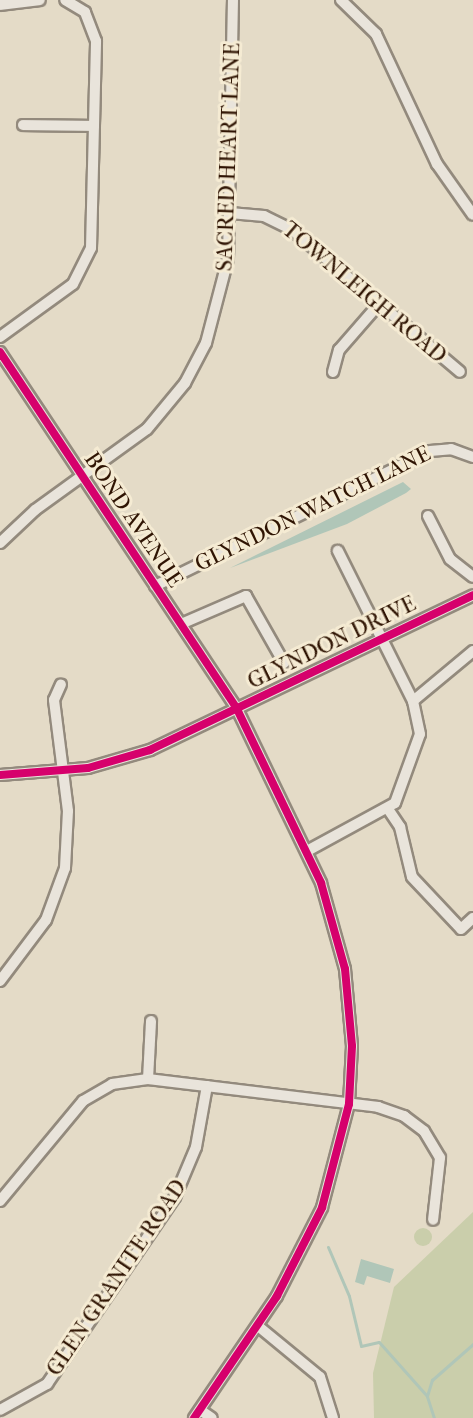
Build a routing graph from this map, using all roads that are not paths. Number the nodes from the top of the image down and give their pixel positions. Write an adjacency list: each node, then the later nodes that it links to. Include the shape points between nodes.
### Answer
1 (40, 0): 5 (street)
2 (65, 0): 7 (street, via 85,12 94,28)
3 (233, 0): 8 (street, SACRED HEART LANE)
4 (340, 0): 9 (street, via 376,34 437,164)
5 (0, 5)
6 (23, 125): 7 (street)
7 (94, 126): 11 (street, via 92,237 85,267 61,296)
8 (230, 213): 10 (street, TOWNLEIGH ROAD, via 264,216 285,225); 16 (street, SACRED HEART LANE, via 223,294 198,360 147,429)
9 (473, 215)
10 (379, 304): 13 (street, via 339,350); 14 (street, TOWNLEIGH ROAD)
11 (0, 337)
12 (0, 352): 16 (street, BOND AVENUE)
13 (333, 372)
14 (459, 372)
15 (473, 457): 21 (street, GLYNDON WATCH LANE, via 451,449 430,451)
16 (82, 477): 18 (street, SACRED HEART LANE); 21 (street, BOND AVENUE)
17 (428, 516): 20 (street, via 450,559)
18 (0, 543)
19 (338, 551): 24 (street)
20 (473, 577)
21 (155, 586): 23 (street, BOND AVENUE)
22 (473, 595): 24 (street, GLYNDON DRIVE)
23 (181, 624): 26 (street, via 246,596); 29 (street, BOND AVENUE)
24 (382, 638): 28 (street); 29 (street, GLYNDON DRIVE)
25 (473, 651): 28 (street)
26 (284, 663)
27 (61, 684): 30 (street, via 54,700)
28 (413, 701): 32 (street, via 419,743 399,796)
29 (237, 709): 30 (street, GLYNDON DRIVE, via 150,750); 33 (street, BOND AVENUE)
30 (62, 772): 31 (street, GLYNDON DRIVE); 35 (street, via 68,827 61,886 46,920)
31 (0, 775)
32 (388, 809): 33 (street); 34 (street, via 400,827 412,877 461,929)
33 (307, 851): 39 (street, BOND AVENUE, via 332,913 345,969 352,1046)
34 (473, 918)
35 (0, 981)
36 (151, 1021): 37 (street)
37 (148, 1079): 38 (street); 40 (street, via 112,1084 83,1101)
38 (207, 1086): 39 (street); 43 (street, GLEN GRANITE ROAD, via 196,1147 169,1206 46,1384)
39 (349, 1104): 41 (street, via 404,1116 432,1141 442,1169); 42 (street, BOND AVENUE, via 322,1208 294,1269)
40 (0, 1201)
41 (433, 1221)
42 (258, 1326): 44 (street, BOND AVENUE); 46 (street, via 320,1377)
43 (0, 1410)
44 (197, 1414): 45 (street)
45 (212, 1418)
46 (333, 1418)

